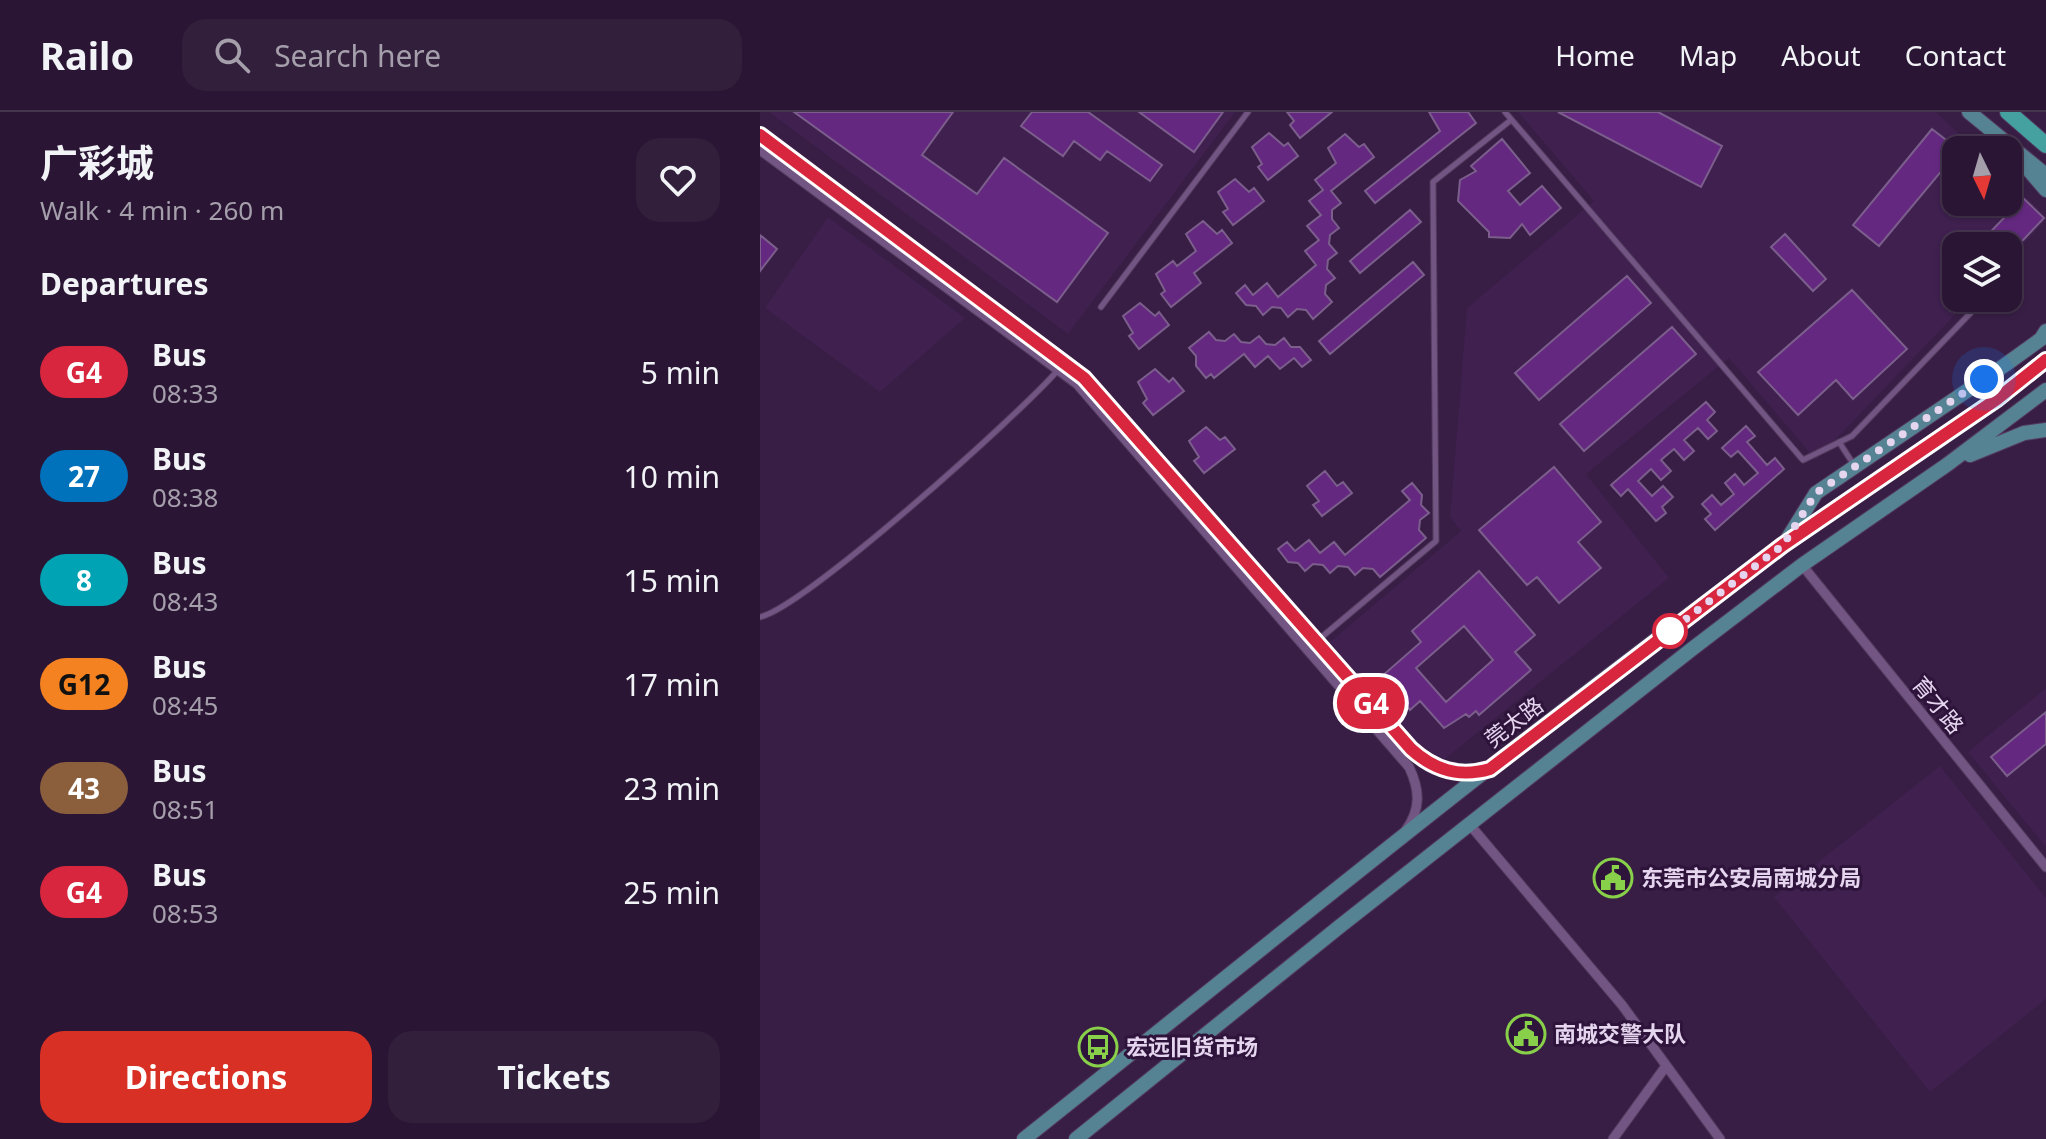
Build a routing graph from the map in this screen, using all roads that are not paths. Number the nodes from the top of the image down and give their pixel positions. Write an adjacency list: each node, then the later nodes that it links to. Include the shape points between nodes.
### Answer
1 (1248, 112): 12 (lane)
2 (1505, 112): 5 (lane)
3 (1969, 112): 6 (main road)
4 (2008, 112): 8 (highway)
5 (1511, 120): 19 (lane, via 1803,460); 25 (lane, via 1433,182 1436,541)
6 (1992, 129): 10 (main road); 11 (main road)
7 (760, 135): 16 (street)
8 (2046, 145)
9 (760, 150): 16 (street)
10 (2046, 175)
11 (2046, 190)
12 (1101, 307)
13 (1972, 312): 19 (lane, via 1852,436)
14 (2046, 331): 21 (main road, via 2005,365)
15 (2046, 360): 22 (main road, 莞太路)
16 (1060, 366): 24 (lane, via 892,520 804,593 775,614); 25 (street, via 1084,378); 26 (street)
17 (2046, 390): 20 (main road)
18 (2046, 430): 20 (main road, via 2024,433)
19 (1839, 442): 21 (lane)
20 (1948, 464): 23 (main road)
21 (1854, 466): 22 (main road, via 1816,493)
22 (1783, 545): 27 (main road, 莞太路)
23 (1802, 565): 28 (main road); 30 (street, 育才路)
24 (760, 617)
25 (1317, 642): 26 (lane); 27 (street, via 1427,764 1462,774)
26 (1307, 650): 29 (street, via 1415,779 1418,807)
27 (1490, 769): 29 (main road, 莞太路)
28 (1470, 825): 31 (street, via 1622,1005); 33 (main road)
29 (1399, 838): 32 (main road, 莞太路)
30 (2046, 867)
31 (1666, 1066): 34 (street); 35 (street)
32 (1024, 1139)
33 (1076, 1139)
34 (1613, 1139)
35 (1720, 1139)

